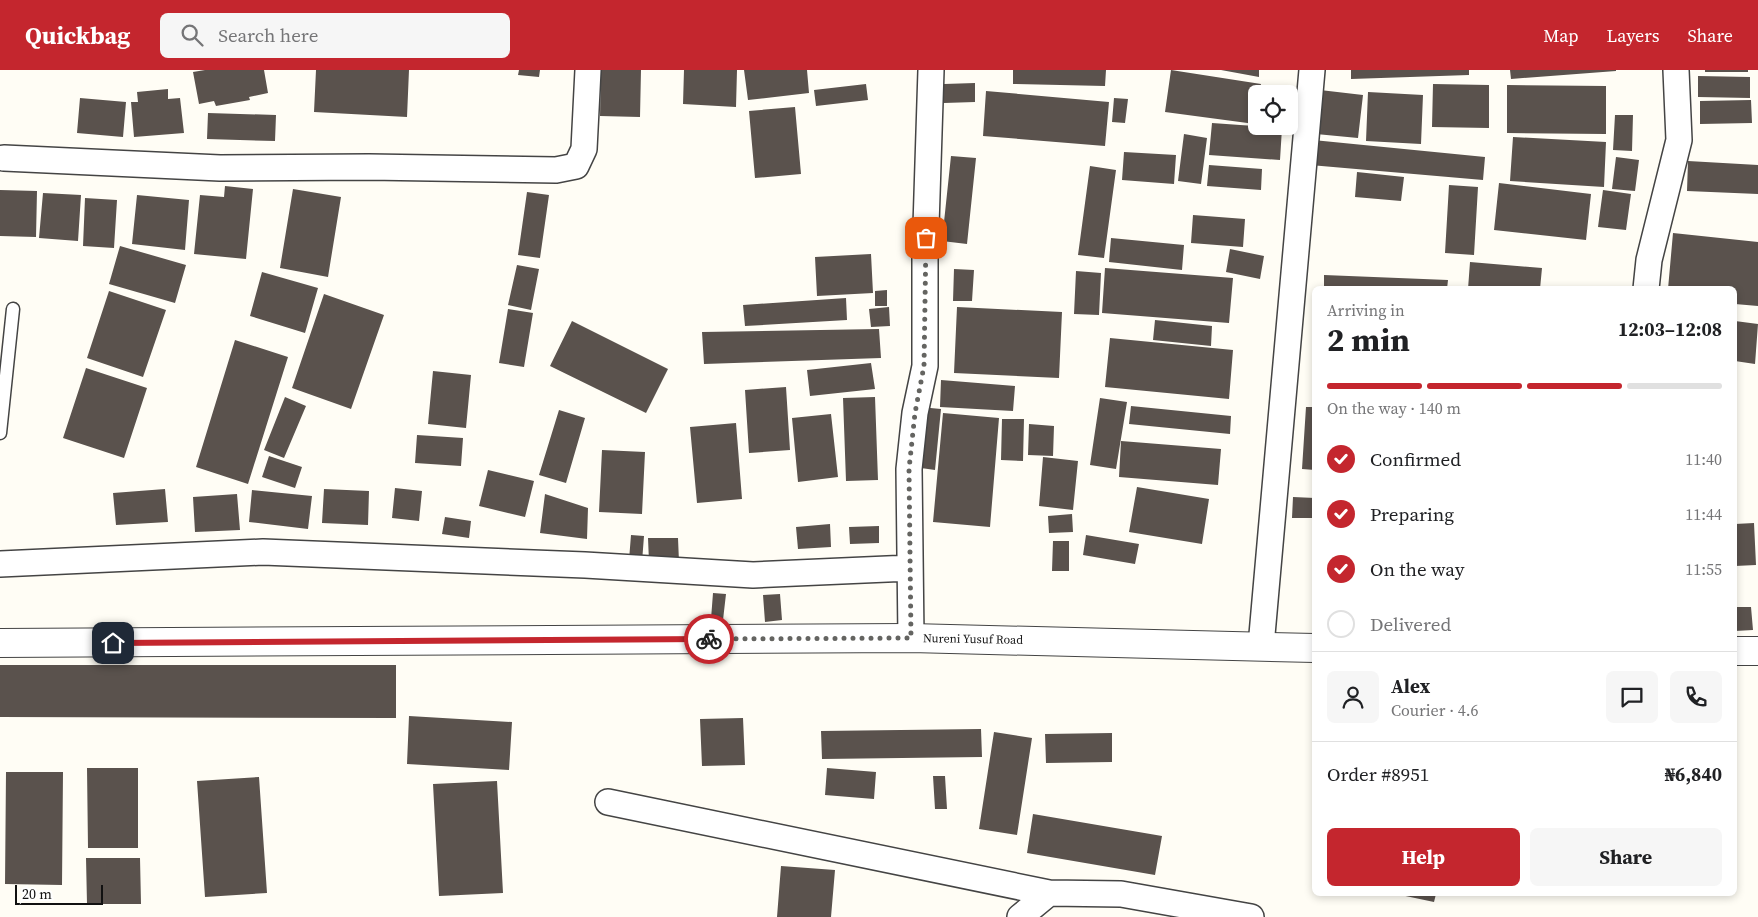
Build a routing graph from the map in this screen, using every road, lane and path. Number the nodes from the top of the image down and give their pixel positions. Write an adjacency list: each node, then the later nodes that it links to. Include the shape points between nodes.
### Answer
1 (588, 70): 5 (street, via 584,149 576,166 556,170 220,168)
2 (931, 70): 10 (street, via 924,366 909,469)
3 (1312, 70): 13 (street)
4 (1676, 70): 6 (street, via 1678,140 1649,260)
5 (4, 158)
6 (1646, 286)
7 (13, 309): 8 (lane)
8 (0, 433)
9 (0, 564): 10 (street, via 263,552 753,575)
10 (910, 568): 11 (street)
11 (911, 638): 12 (street, Nureni Yusuf Road); 13 (street, Nureni Yusuf Road)
12 (0, 643)
13 (1261, 646): 14 (street, Nureni Yusuf Road)
14 (1312, 648)
15 (1737, 651): 16 (street)
16 (1758, 651)
17 (608, 802): 18 (street)
18 (1049, 893): 19 (street); 20 (street, via 1121,894)
19 (1020, 917)
20 (1251, 917)

